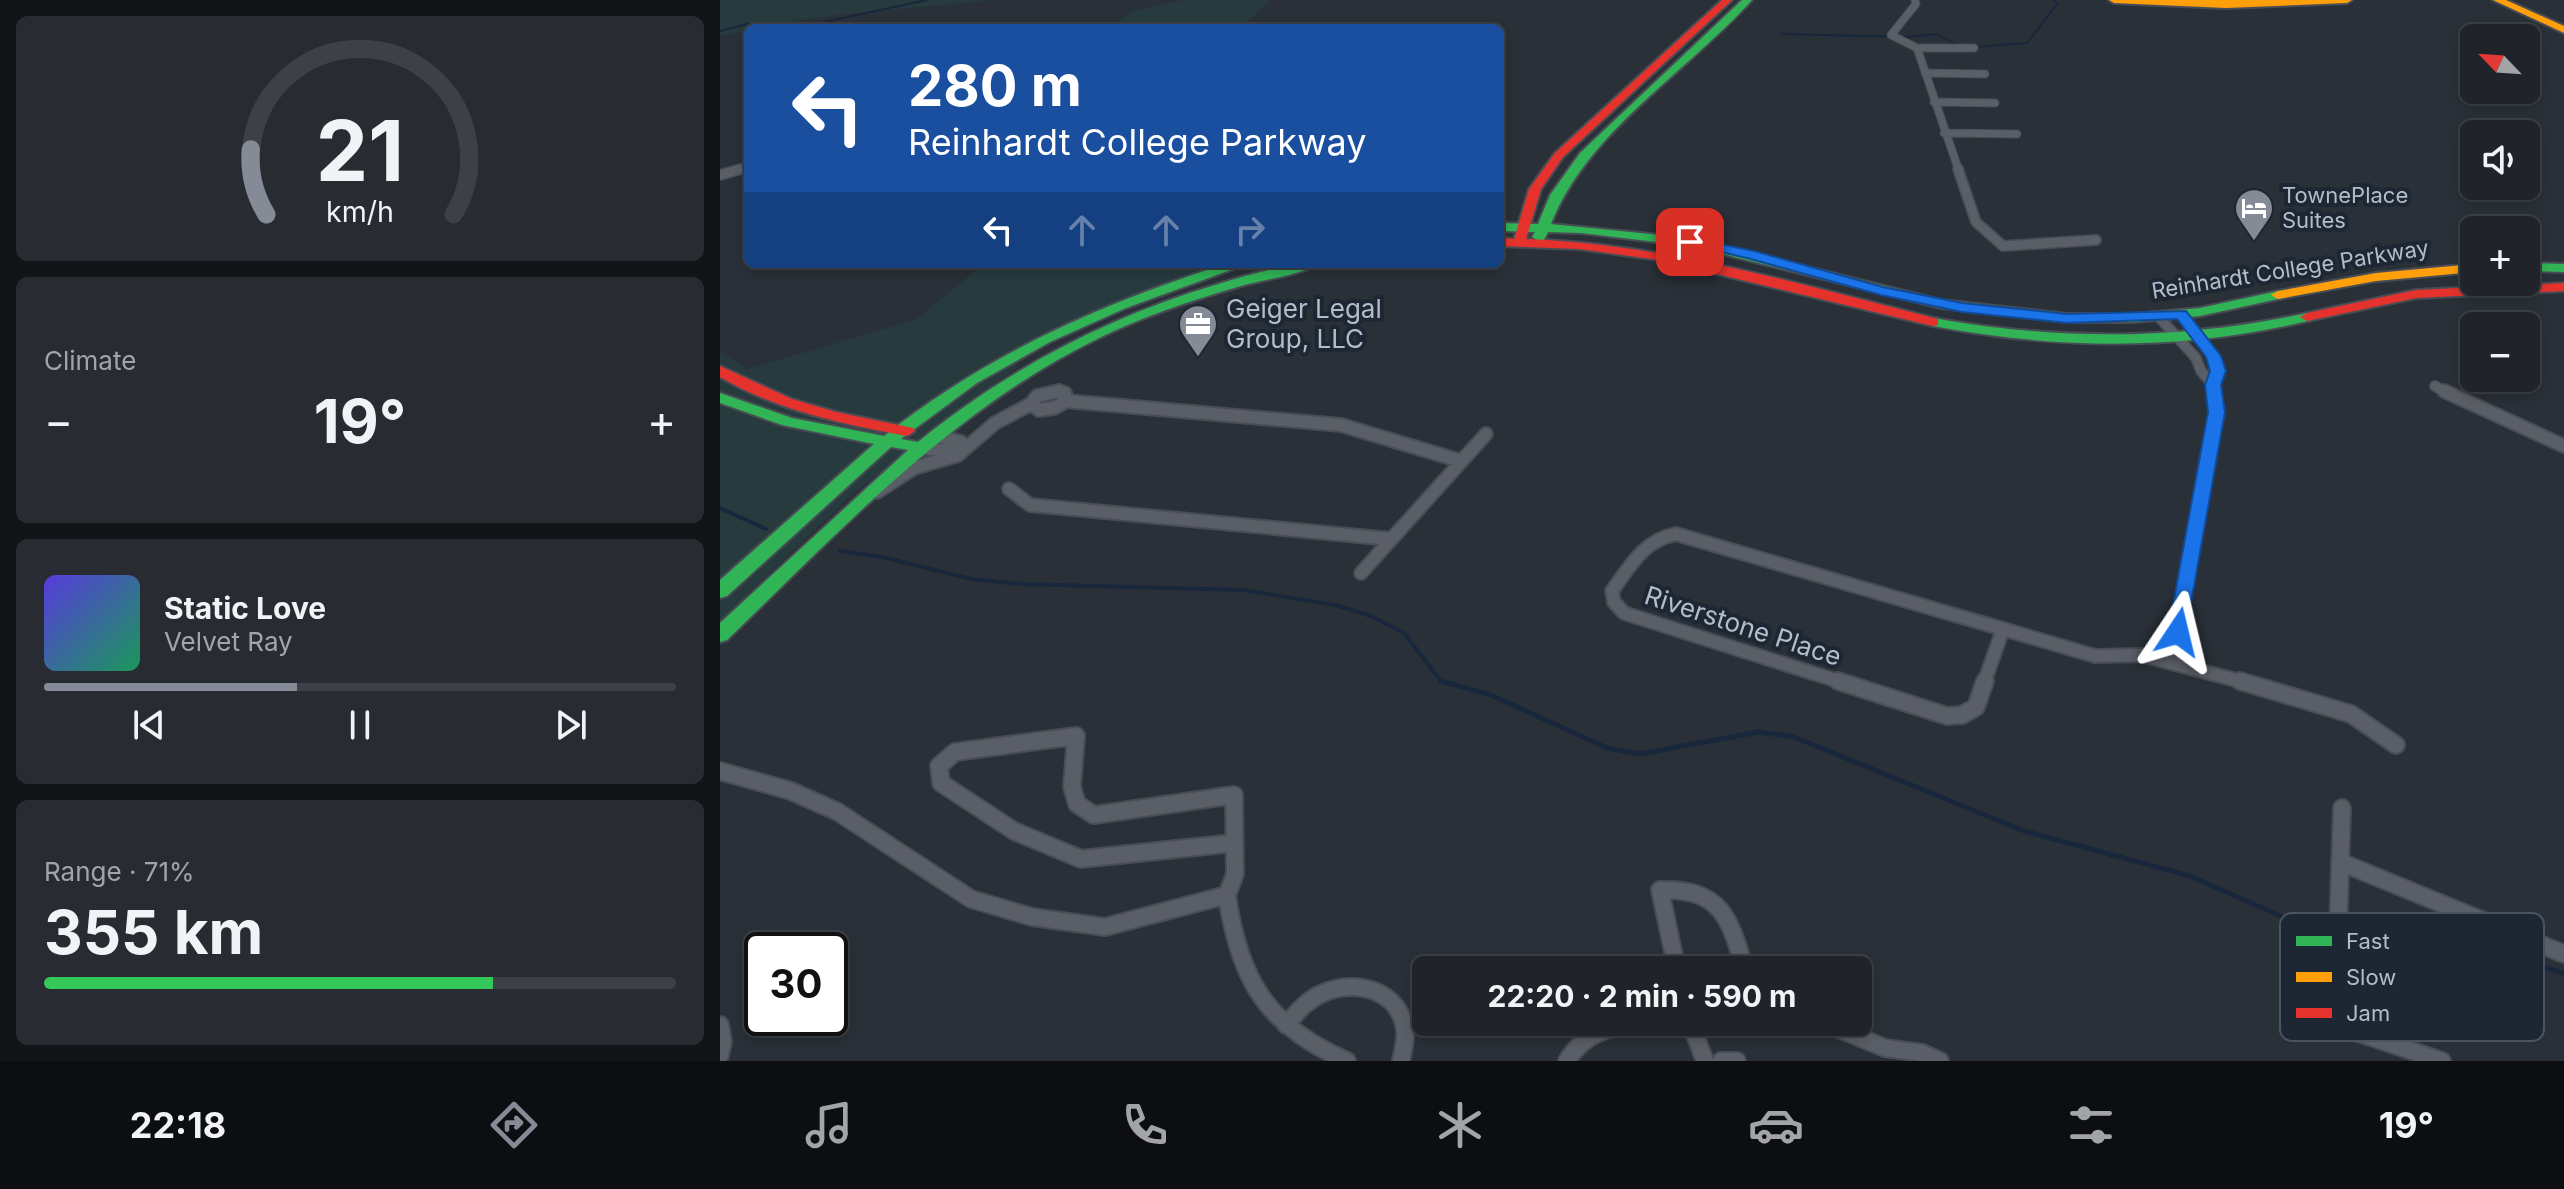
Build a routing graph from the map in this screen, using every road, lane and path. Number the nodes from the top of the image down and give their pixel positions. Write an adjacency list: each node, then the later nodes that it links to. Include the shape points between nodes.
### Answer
1 (1727, 0): 22 (street, via 1568,144)
2 (1747, 0): 23 (street, via 1584,155)
3 (2114, 0): 4 (street, via 2203,5)
4 (2347, 0)
5 (2498, 0): 9 (street)
6 (2518, 0): 8 (street)
7 (1918, 1): 10 (street, via 1891,35)
8 (2564, 20)
9 (2564, 30)
10 (1917, 48): 11 (street); 12 (street)
11 (1974, 48)
12 (1925, 73): 13 (street); 14 (street)
13 (1985, 74)
14 (1934, 102): 15 (street); 16 (street)
15 (1995, 103)
16 (1944, 133): 17 (street); 28 (street, via 1976,222 2003,246)
17 (2017, 134)
18 (744, 165): 20 (street)
19 (744, 166): 21 (street)
20 (720, 168)
21 (720, 175)
22 (1533, 196): 24 (street); 27 (street)
23 (1552, 204): 26 (street, via 1568,221); 27 (street)
24 (1504, 223)
25 (1504, 227): 27 (street, Reinhardt College Parkway)
26 (1603, 231): 27 (street, Reinhardt College Parkway); 36 (street, Reinhardt College Parkway, via 1719,247 1962,308 2067,318)
27 (1524, 237): 38 (street, Reinhardt College Parkway, via 1684,260 1967,330 2075,340)
28 (2096, 240)
29 (2540, 267): 32 (street)
30 (1228, 268): 39 (street, via 1125,302)
31 (1294, 268): 49 (street, via 1230,284 1109,329 1022,374)
32 (2564, 268)
33 (2460, 269): 35 (street, Reinhardt College Parkway, via 2373,275)
34 (2564, 287): 37 (street, Reinhardt College Parkway, via 2457,289)
35 (2181, 314): 36 (street, Reinhardt College Parkway); 37 (street)
36 (2158, 316): 38 (street)
37 (2200, 337): 38 (street, Reinhardt College Parkway); 41 (street, via 2218,371)
38 (2178, 339): 41 (street)
39 (992, 368): 46 (street, via 901,415); 48 (street)
40 (720, 371): 46 (street)
41 (2213, 385): 61 (street, via 2216,412)
42 (2435, 386): 50 (street)
43 (720, 398): 46 (street, via 759,413)
44 (1066, 401): 45 (street, via 1046,410); 45 (street, via 1065,393 1052,391); 52 (street, via 1341,425)
45 (1031, 404): 51 (street, via 1008,414)
46 (828, 422): 48 (street); 55 (street, via 855,453)
47 (1486, 434): 52 (street)
48 (894, 436): 49 (street); 55 (street)
49 (930, 442): 51 (street, via 949,451); 51 (street, via 961,442); 54 (street)
50 (2564, 446)
51 (966, 448): 54 (street, via 949,460 914,468)
52 (1461, 461): 56 (street)
53 (1009, 489): 56 (street, via 1030,505)
54 (866, 498): 60 (street)
55 (819, 501): 58 (street)
56 (1391, 539): 57 (street)
57 (1361, 573)
58 (720, 591)
59 (2003, 629): 59 (street, Riverstone Place, via 1676,534 1647,542 1612,591 1624,613 1947,716 1976,707); 61 (street, Riverstone Place, via 2095,656)
60 (720, 635)
61 (2172, 661): 62 (street, Riverstone Place, via 2351,714)
62 (2396, 745)
63 (720, 771): 67 (street, via 791,791 838,812 971,899 1032,917 1105,927)
64 (2342, 808): 66 (street)
65 (1234, 843): 65 (street, via 1234,795 1094,815 1077,804 1072,787 1076,736 955,752 939,766 941,783 1014,831 1081,859); 67 (street, via 1235,874)
66 (2340, 862): 68 (street); 69 (street)
67 (1227, 895): 75 (street, via 1231,936 1243,969)
68 (2338, 913)
69 (2464, 913)
70 (2544, 946): 71 (street)
71 (2564, 954)
72 (1674, 956): 73 (street, via 1660,890 1695,892 1715,902 1731,920)
73 (1741, 956)
74 (720, 1025): 80 (street)
75 (1286, 1025): 81 (street, via 1312,1045); 82 (street, via 1303,1003 1325,990 1372,988 1391,1000 1403,1018 1406,1040)
76 (1588, 1036): 83 (street)
77 (1695, 1036): 84 (street)
78 (1856, 1036): 87 (street)
79 (2383, 1041): 88 (street)
80 (720, 1055)
81 (1347, 1061)
82 (1401, 1061)
83 (1567, 1061)
84 (1705, 1061)
85 (1721, 1061): 86 (street)
86 (1737, 1061)
87 (1940, 1061)
88 (2442, 1061)

